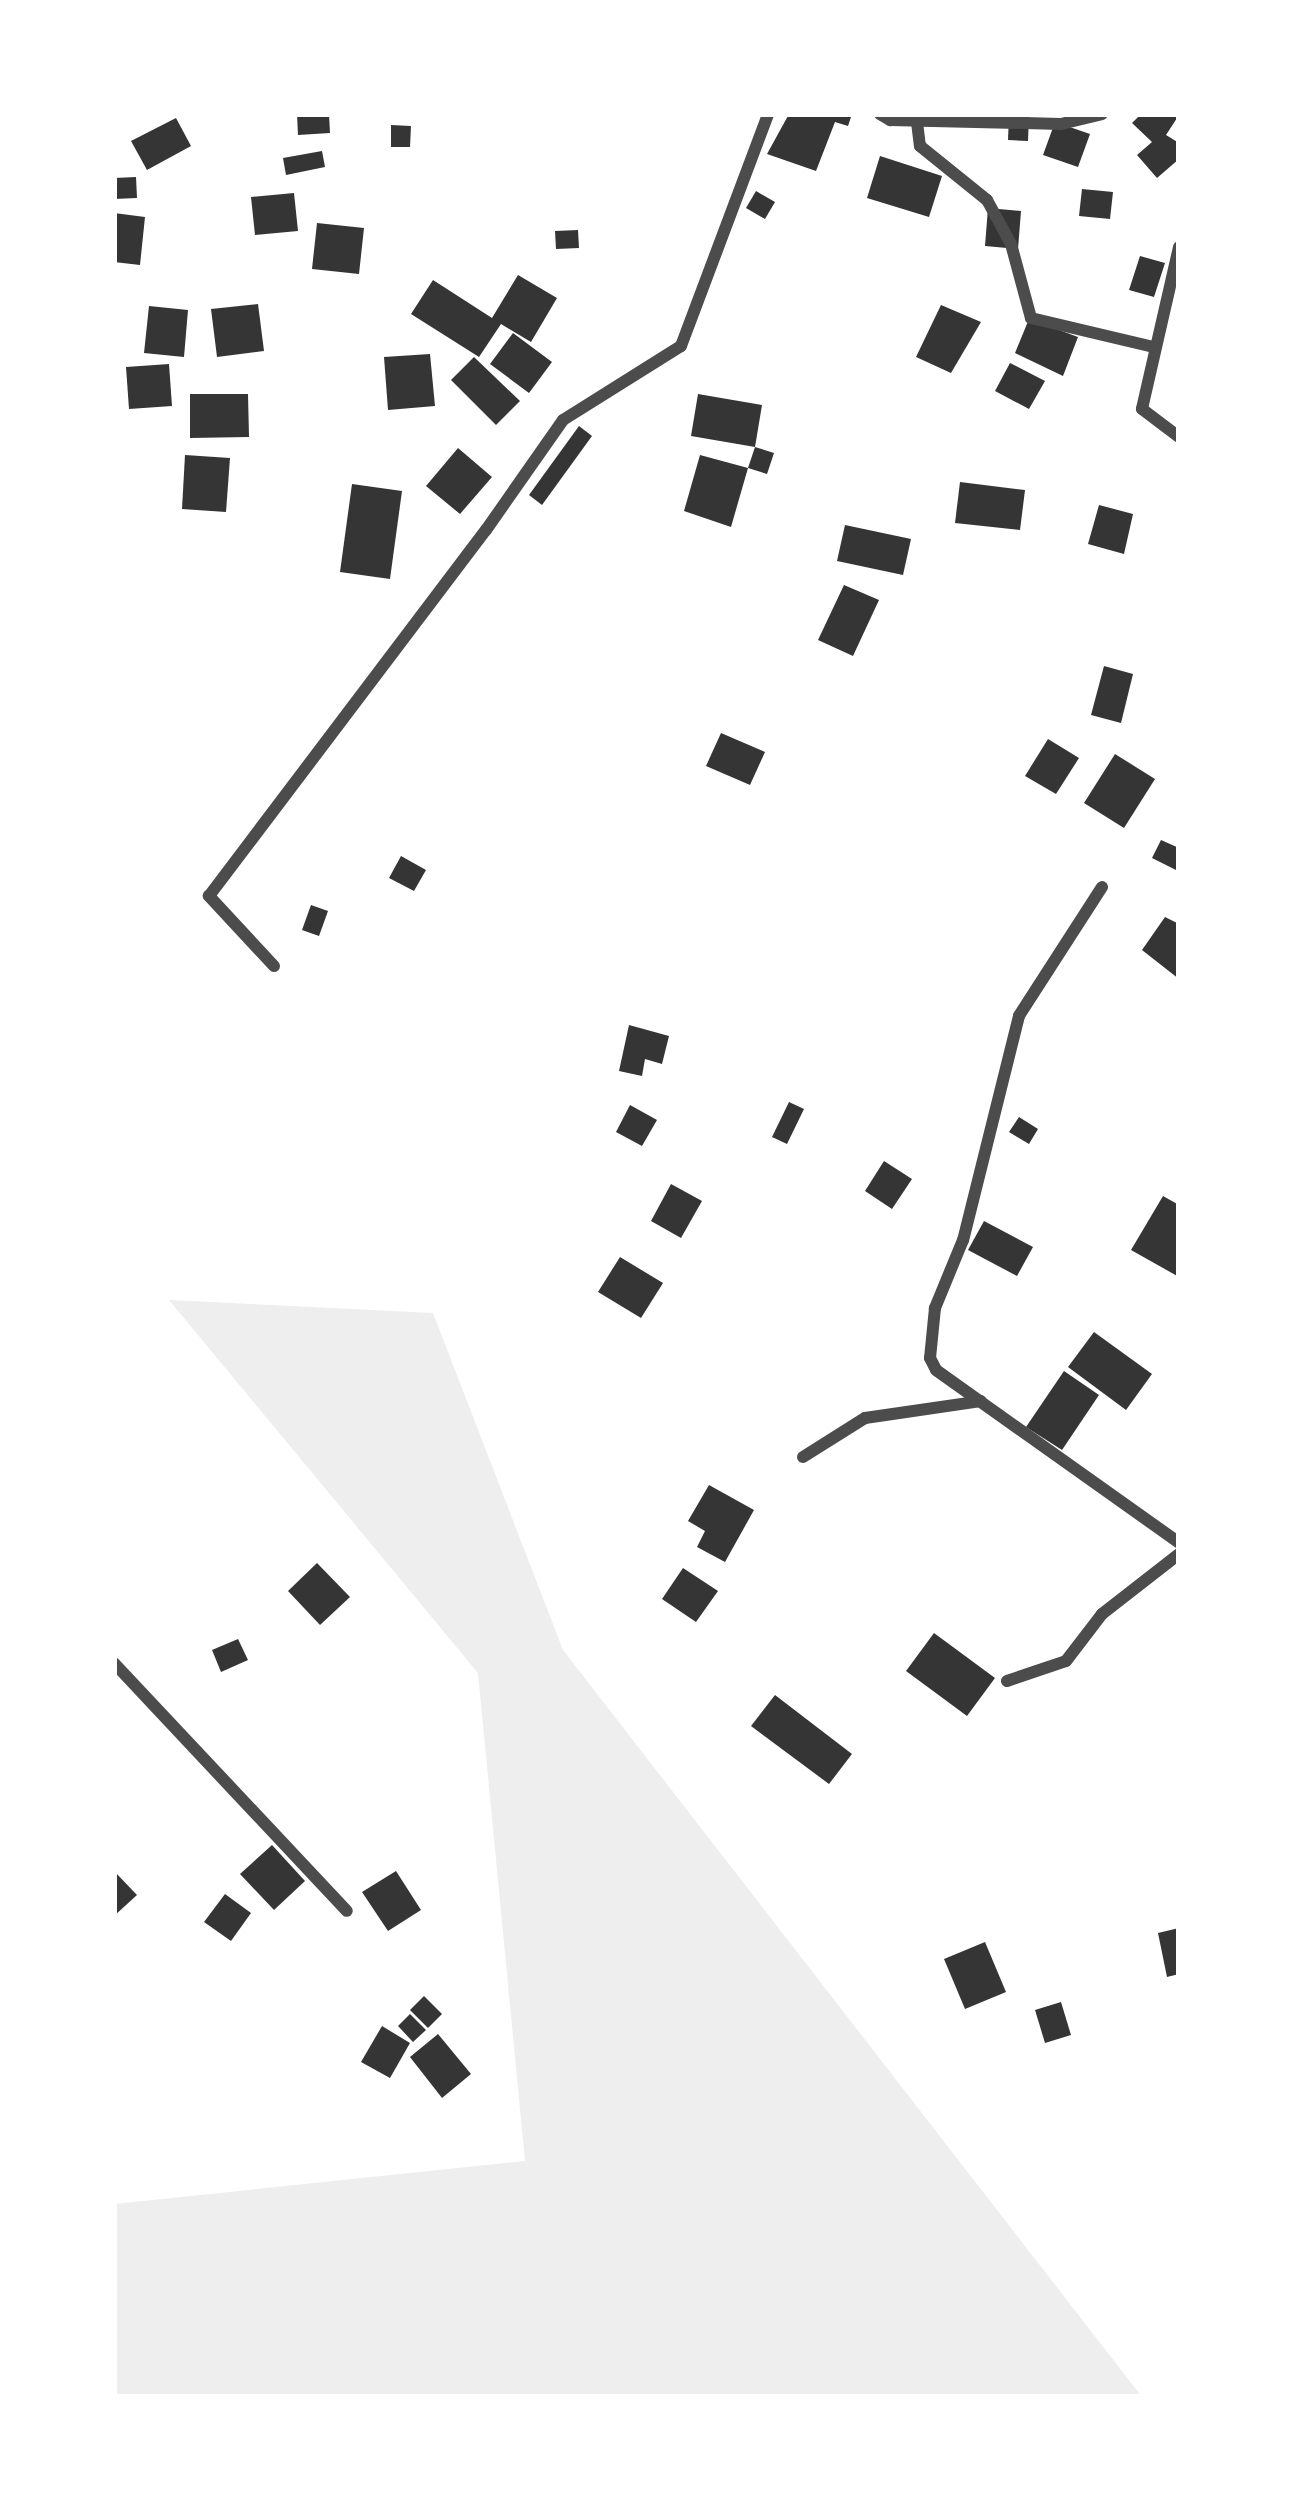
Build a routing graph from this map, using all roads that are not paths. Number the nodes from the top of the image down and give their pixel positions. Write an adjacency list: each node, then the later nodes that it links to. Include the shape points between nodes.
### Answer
1 (768, 114): 9 (street, via 681,346 563,420 209,896)
2 (880, 114): 4 (street)
3 (1102, 114): 4 (street, via 1061,124)
4 (916, 116): 6 (street, via 920,146 987,200 1011,244 1031,318)
5 (1179, 247): 6 (street)
6 (1154, 347): 7 (street, via 1142,409)
7 (1179, 437)
8 (1102, 886): 10 (street, via 1019,1016 963,1240 935,1308 936,1370)
9 (274, 966)
10 (982, 1401): 11 (street, via 865,1418); 12 (street)
11 (803, 1457)
12 (1179, 1543)
13 (1179, 1554): 15 (street, via 1102,1613 1066,1661)
14 (114, 1663): 16 (street)
15 (1007, 1681)
16 (347, 1911)

